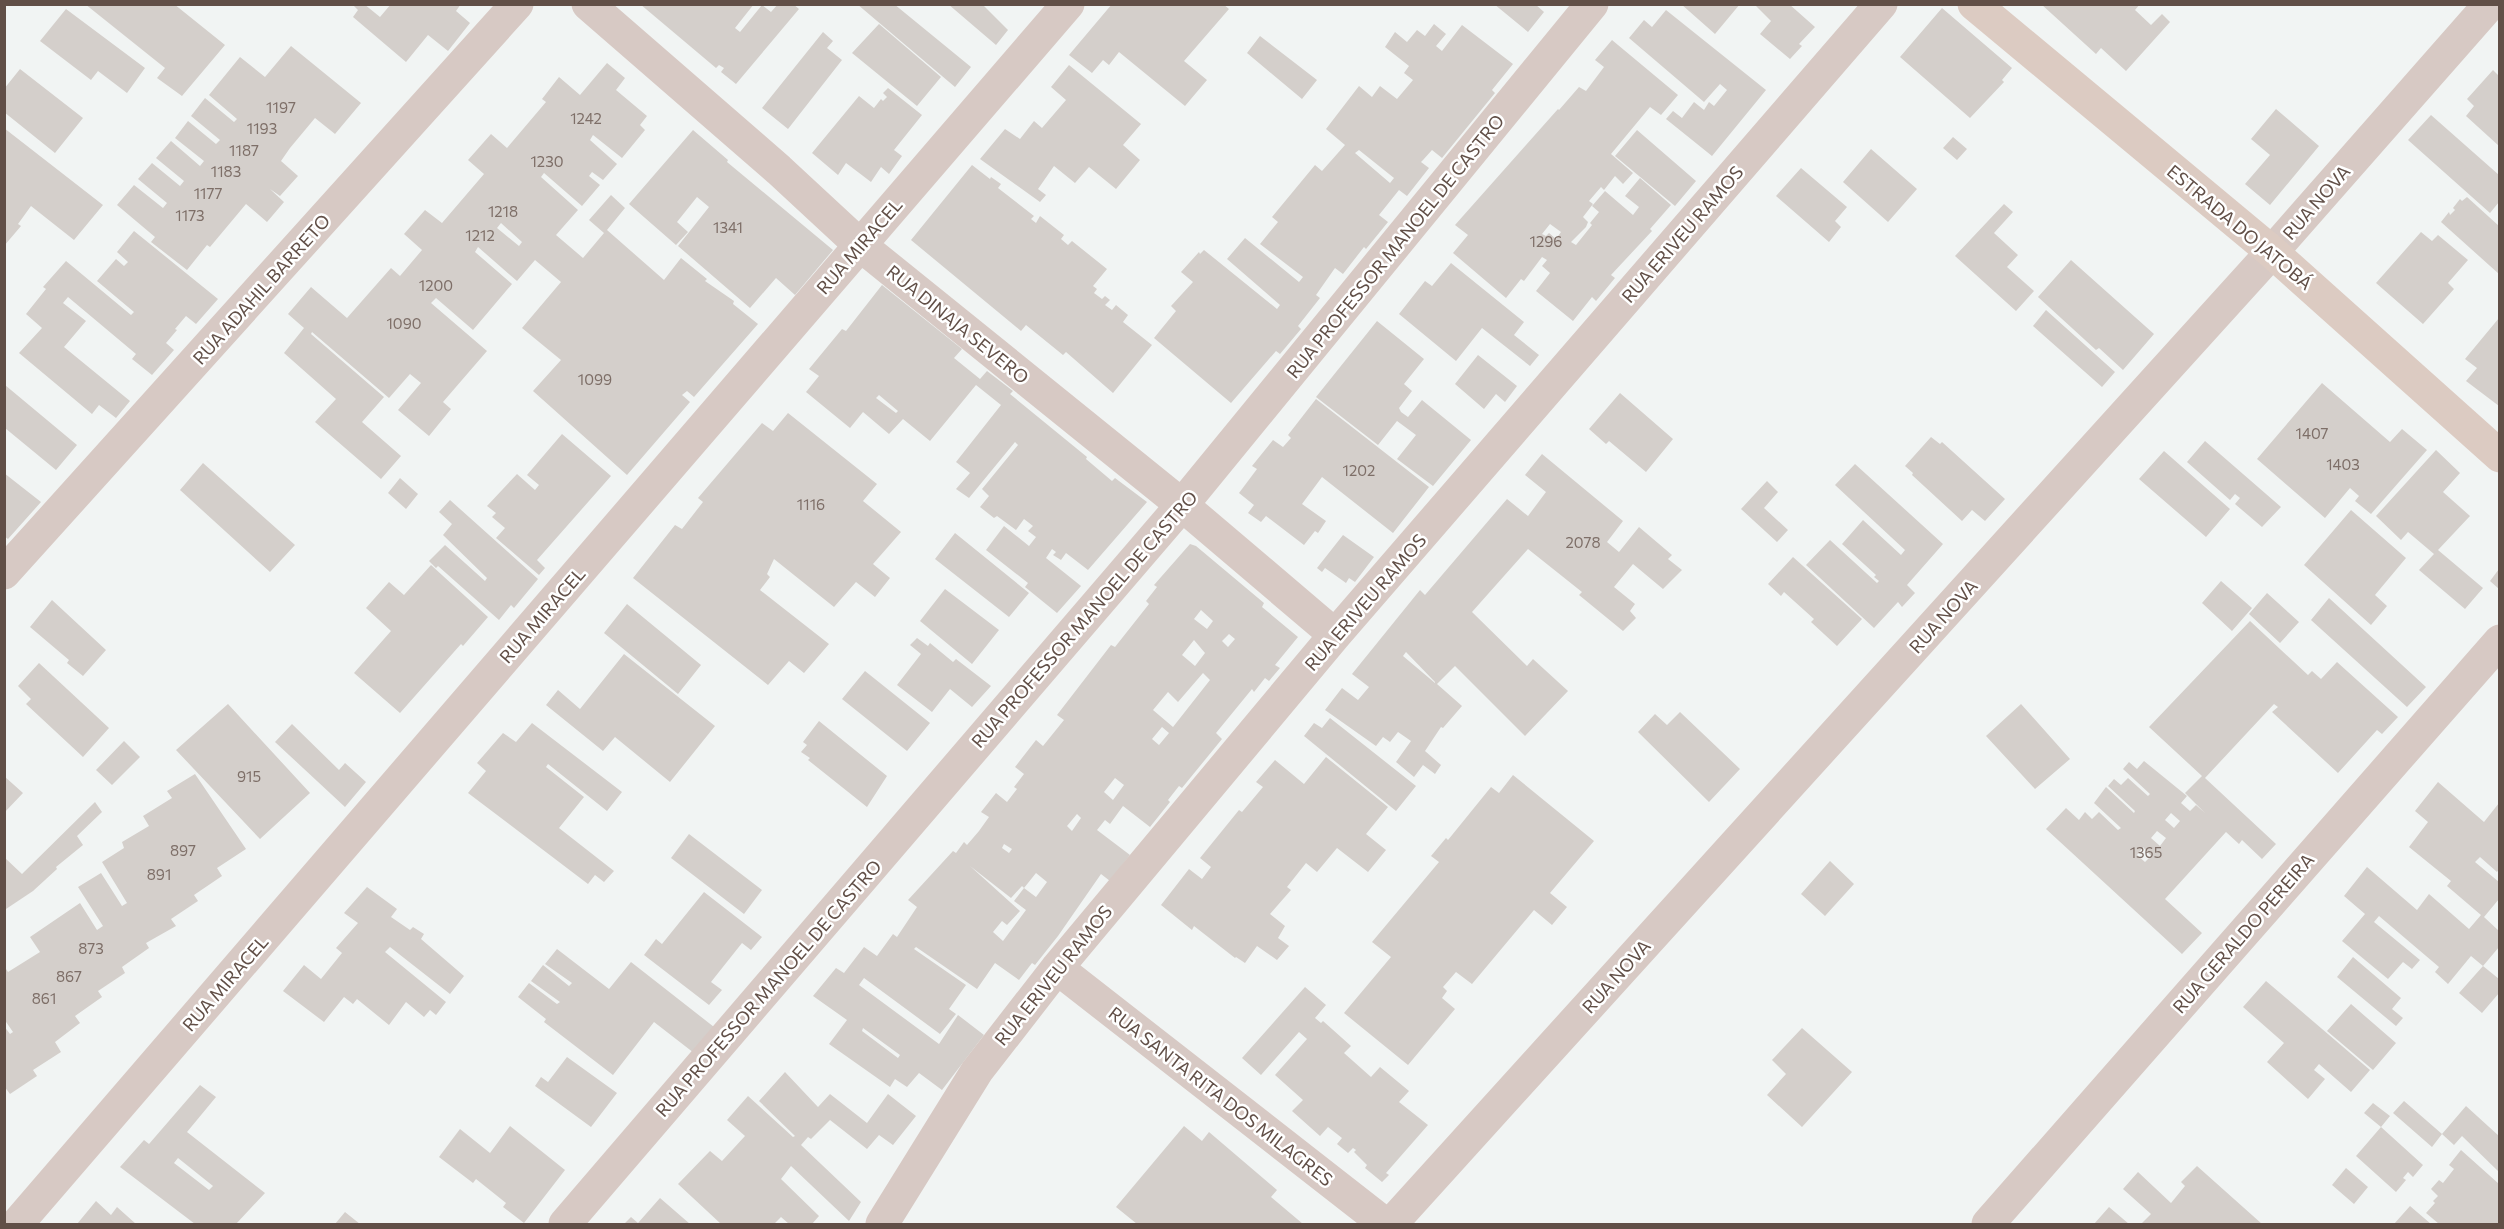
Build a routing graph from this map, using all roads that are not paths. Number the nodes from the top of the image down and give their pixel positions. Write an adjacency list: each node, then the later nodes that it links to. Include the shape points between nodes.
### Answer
1 (517, 4): 12 (street, RUA ADAHIL BARRETO)
2 (588, 4): 8 (street, RUA DINAJA SEVERO)
3 (1068, 4): 8 (street, RUA MIRACEL)
4 (1592, 4): 11 (street, RUA PROFESSOR MANOEL DE CASTRO)
5 (1881, 4): 13 (street, RUA ERIVEU RAMOS)
6 (1974, 4): 9 (street, ESTRADA DO JATOBÁ)
7 (2490, 4): 9 (street, RUA NOVA)
8 (860, 245): 11 (street, RUA DINAJA SEVERO); 16 (street, RUA MIRACEL)
9 (2272, 252): 10 (street, ESTRADA DO JATOBÁ); 20 (street, RUA NOVA)
10 (2499, 456)
11 (1182, 505): 13 (street, RUA DINAJA SEVERO); 17 (street, RUA PROFESSOR MANOEL DE CASTRO)
12 (4, 573)
13 (1335, 635): 15 (street, RUA ERIVEU RAMOS)
14 (2499, 641): 21 (street, RUA GERALDO PEREIRA)
15 (1057, 968): 18 (street, RUA ERIVEU RAMOS, via 977,1071); 19 (street, RUA SANTA RITA DOS MILAGRES)
16 (17, 1224)
17 (565, 1224)
18 (882, 1224)
19 (1385, 1224)
20 (1391, 1224)
21 (1988, 1224)

